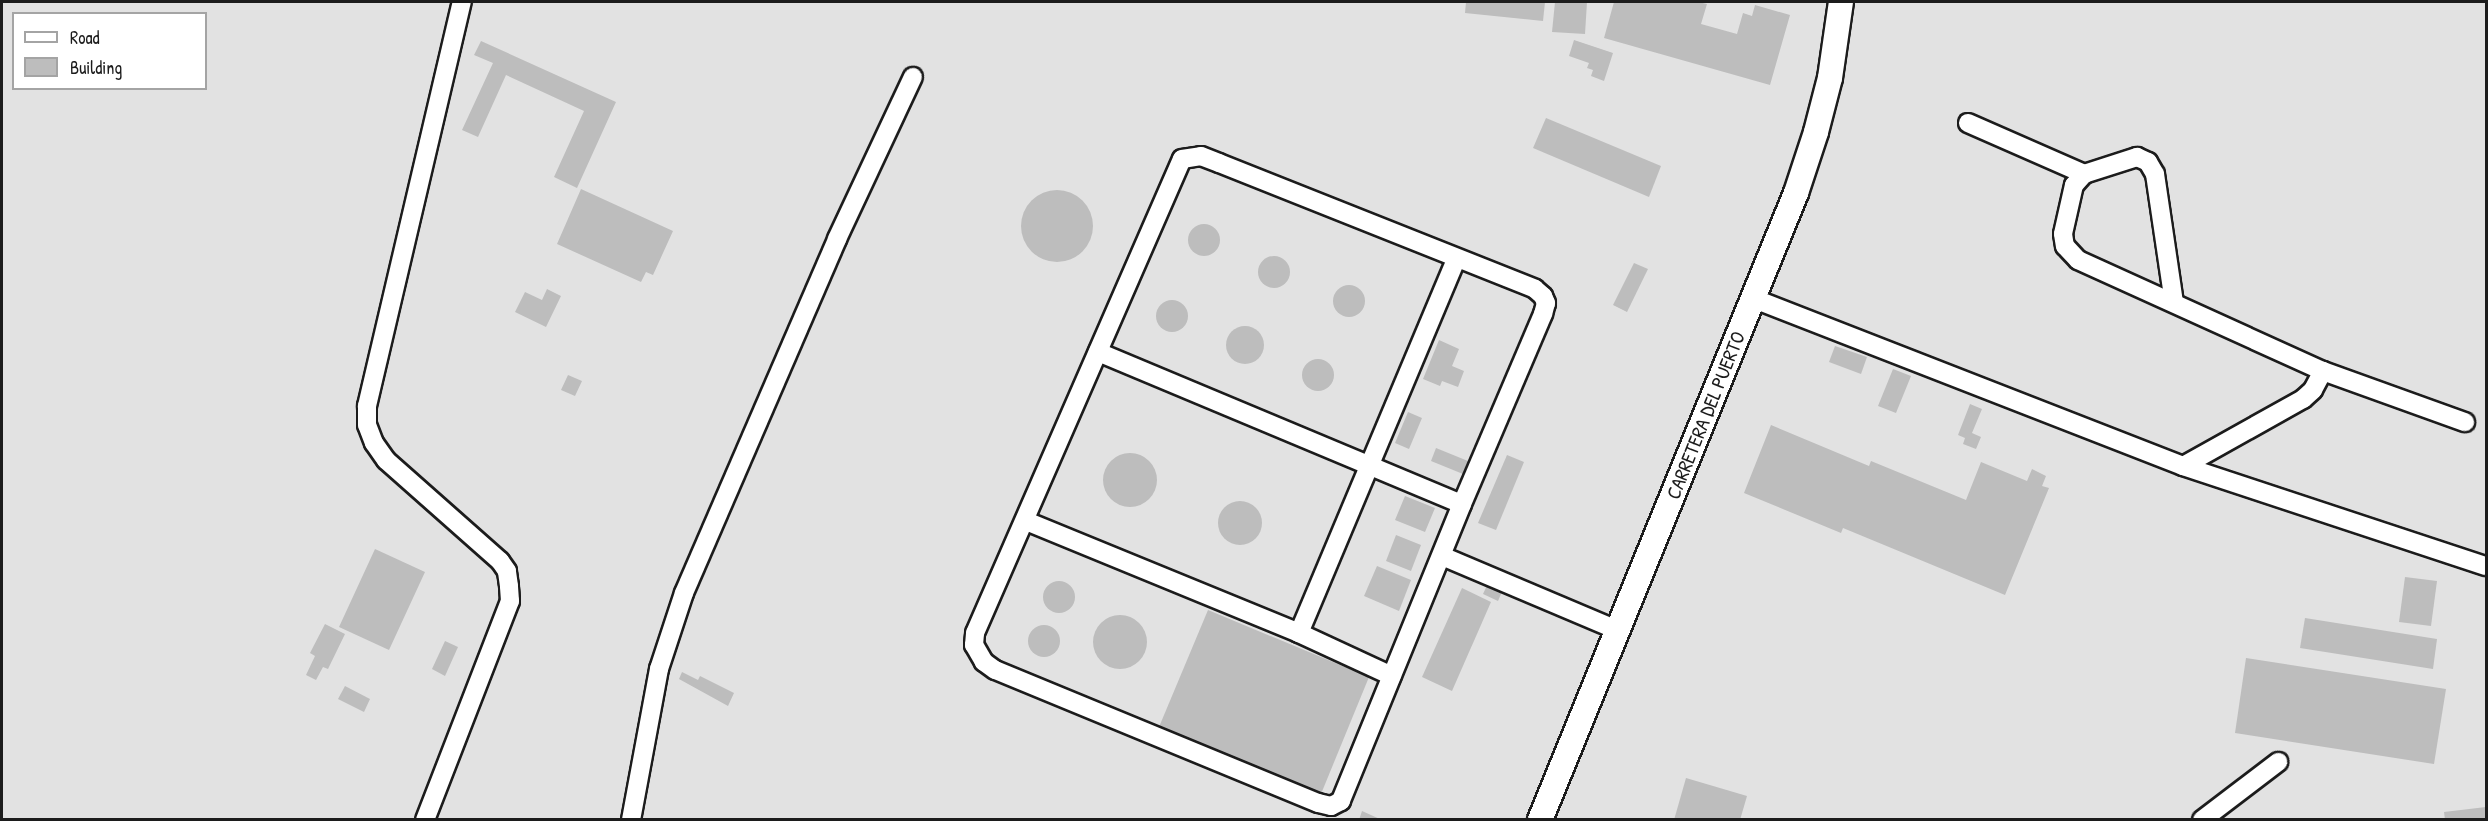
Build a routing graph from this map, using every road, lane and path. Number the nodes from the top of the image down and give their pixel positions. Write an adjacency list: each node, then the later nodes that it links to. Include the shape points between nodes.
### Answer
1 (462, 2): 22 (lane, via 367,406 367,425 386,460 500,561 509,586 510,601)
2 (1841, 2): 7 (main road, CARRETERA DEL PUERTO, via 1830,78 1816,132 1796,193)
3 (913, 76): 23 (lane, via 837,239 684,593 659,669)
4 (1968, 123): 5 (lane)
5 (2084, 174): 8 (lane, via 2074,185 2063,234 2065,246 2079,260); 8 (lane, via 2137,157 2148,162 2155,174)
6 (1456, 259): 9 (lane, via 1201,156 1182,159); 12 (lane); 14 (lane, via 1535,289 1546,303)
7 (1752, 298): 13 (lane); 18 (main road, CARRETERA DEL PUERTO)
8 (2174, 303): 10 (lane)
9 (1098, 352): 12 (lane); 15 (lane)
10 (2323, 371): 11 (lane); 13 (lane, via 2303,399)
11 (2465, 422)
12 (1370, 466): 14 (lane); 19 (lane)
13 (2183, 466): 17 (lane)
14 (1462, 504): 16 (lane)
15 (1026, 521): 19 (lane); 20 (lane, via 975,633 974,645 984,662 995,670 1331,806 1341,801)
16 (1442, 556): 18 (lane); 20 (lane)
17 (2487, 566)
18 (1617, 630): 24 (main road, CARRETERA DEL PUERTO)
19 (1299, 633): 20 (lane)
20 (1392, 676)
21 (2278, 762): 25 (lane)
22 (425, 819)
23 (631, 819)
24 (1540, 819)
25 (2202, 819)

